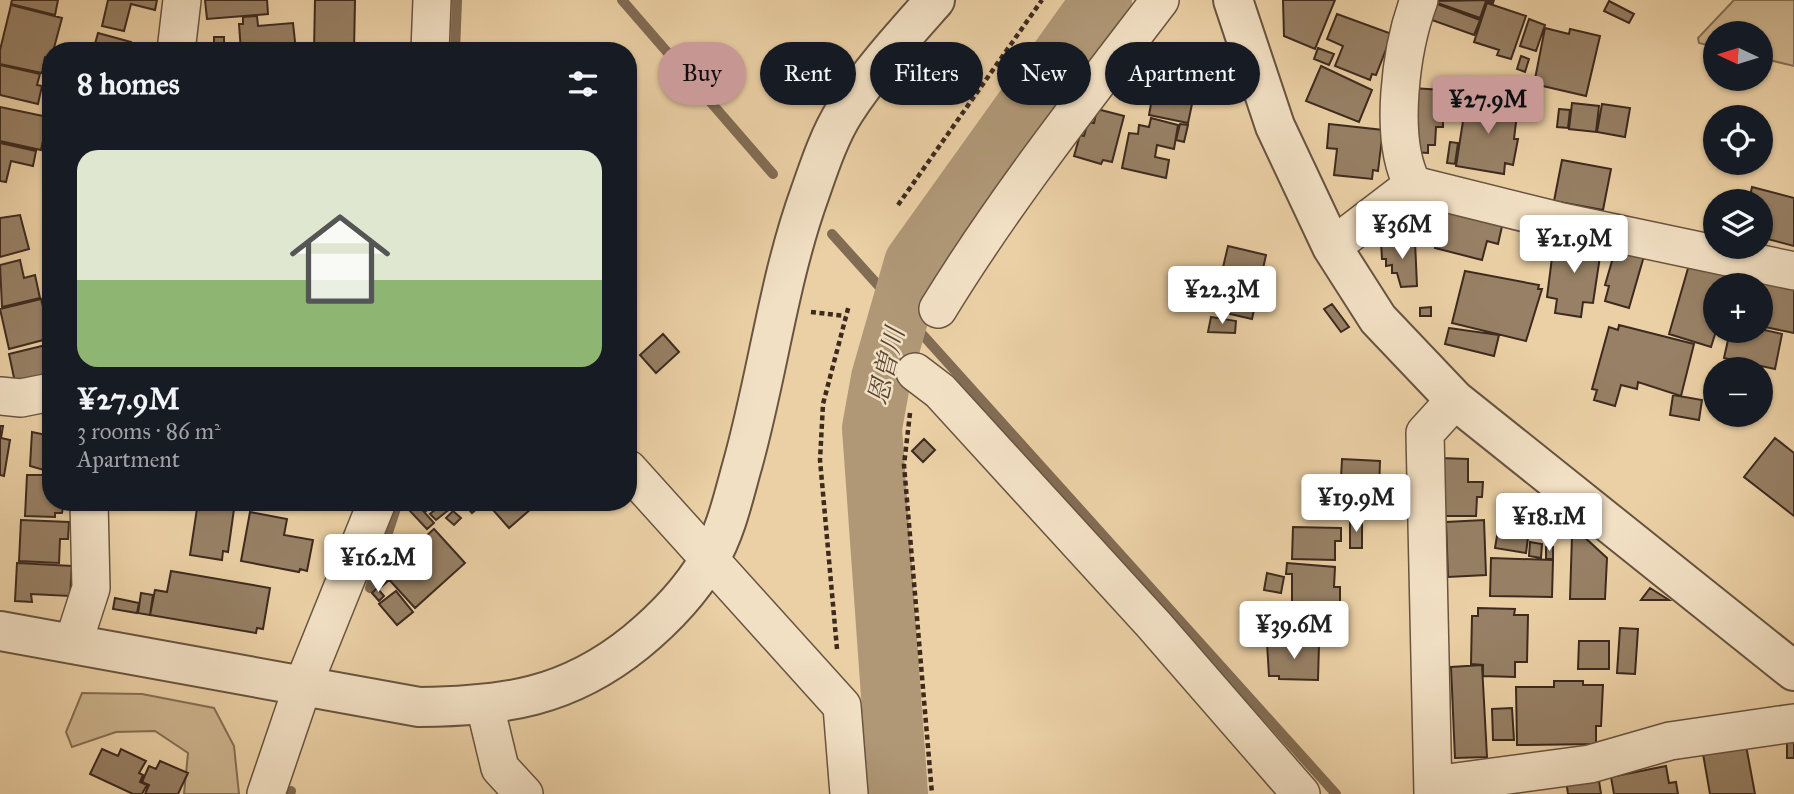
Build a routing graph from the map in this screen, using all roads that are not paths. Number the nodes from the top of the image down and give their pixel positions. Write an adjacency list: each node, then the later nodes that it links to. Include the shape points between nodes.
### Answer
1 (182, 0): 7 (street)
2 (432, 0): 8 (street)
3 (935, 0): 20 (street, via 844,113 809,194 756,417 734,496)
4 (1160, 0): 12 (street, via 1033,168)
5 (1240, 5): 10 (street, via 1275,126)
6 (1406, 5): 9 (street, via 1399,98 1403,167)
7 (169, 42)
8 (430, 42)
9 (1413, 185): 10 (street); 11 (street)
10 (1332, 247): 16 (street, via 1378,319)
11 (1794, 271)
12 (938, 309)
13 (915, 372): 31 (street, via 940,391)
14 (42, 394): 15 (street)
15 (0, 396)
16 (1455, 400): 23 (street); 27 (street, via 1425,433)
17 (637, 478): 20 (street)
18 (89, 511): 22 (street, via 91,588)
19 (373, 511): 24 (street)
20 (710, 558): 25 (street, via 666,617 612,662 561,688); 30 (street, via 842,706)
21 (0, 631): 22 (street)
22 (73, 644): 24 (street)
23 (1794, 671)
24 (302, 688): 25 (street, via 419,707); 28 (street)
25 (485, 706): 29 (street, via 500,768)
26 (1794, 723): 27 (street, via 1670,741 1590,764)
27 (1433, 790)
28 (266, 794)
29 (524, 794)
30 (849, 794)
31 (1301, 794)

